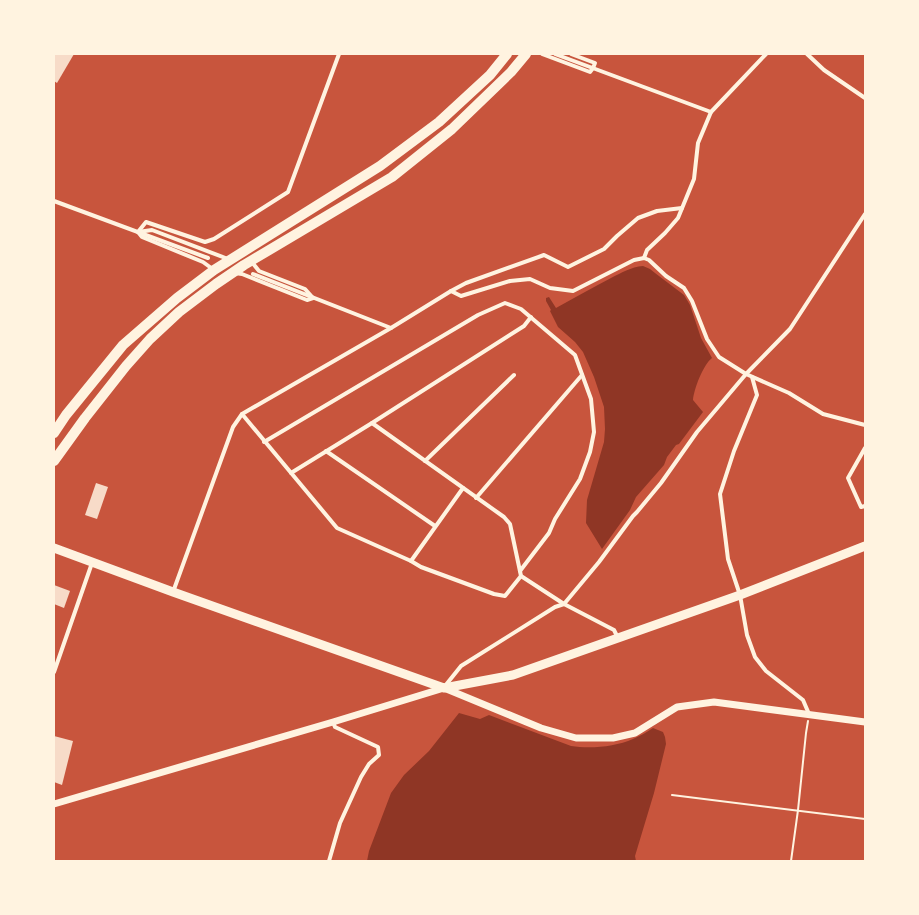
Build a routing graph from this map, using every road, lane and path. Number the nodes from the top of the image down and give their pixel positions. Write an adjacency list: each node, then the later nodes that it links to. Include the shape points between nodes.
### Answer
1 (339, 54): 15 (street, via 288,192 214,239 205,242 146,222)
2 (507, 54): 18 (highway, via 490,75 439,122 380,166)
3 (526, 54): 19 (highway, via 452,129 392,177)
4 (542, 54): 9 (street, via 590,72)
5 (554, 54): 9 (street)
6 (571, 54): 9 (street, via 595,63)
7 (766, 54): 11 (street)
8 (807, 54): 10 (street, via 824,70)
9 (593, 68): 11 (street)
10 (865, 98)
11 (711, 112): 13 (street, via 698,143 694,180)
12 (54, 201): 15 (street)
13 (682, 208): 17 (street, via 678,218 647,250); 23 (street, via 657,211 638,218 604,249 568,267 544,255 466,283)
14 (865, 214): 27 (street, via 790,329)
15 (138, 232): 16 (street); 18 (street, via 152,230); 20 (street, via 142,237 203,262)
16 (208, 258)
17 (644, 258): 23 (street, via 634,260 573,291 550,288 530,279 510,281 461,296); 27 (street, via 684,288 707,339 719,357)
18 (230, 260): 20 (highway)
19 (251, 261): 21 (highway); 24 (street, via 258,271 305,289)
20 (214, 270): 34 (highway, via 123,345)
21 (233, 273): 24 (street, via 242,274 307,300); 38 (highway, via 180,312 150,339 85,418)
22 (253, 274): 24 (street)
23 (451, 291): 26 (street)
24 (313, 298): 26 (street)
25 (531, 317): 29 (street, via 575,355); 32 (street, via 524,326); 35 (street, via 521,309 505,303 478,315)
26 (391, 328): 31 (street)
27 (746, 374): 30 (street); 52 (street, via 697,432 661,483)
28 (514, 375): 39 (street)
29 (582, 375): 42 (street); 49 (street, via 591,399 594,432 590,452 580,479 549,533)
30 (752, 377): 33 (street, via 789,394 823,414); 51 (street, via 757,395 720,494 728,559)
31 (242, 414): 35 (street); 50 (street, via 233,427)
32 (372, 423): 37 (street); 39 (street)
33 (865, 425)
34 (54, 433)
35 (264, 442): 40 (street)
36 (865, 448): 43 (street, via 848,478 861,507)
37 (326, 452): 40 (street); 44 (street)
38 (54, 461)
39 (425, 461): 41 (street)
40 (291, 473): 47 (street, via 337,528)
41 (463, 488): 42 (street); 44 (street)
42 (476, 498): 49 (street, via 510,524)
43 (865, 506)
44 (436, 526): 47 (street)
45 (865, 546): 51 (main road)
46 (54, 548): 48 (main road)
47 (411, 561): 49 (street, via 421,567 505,596)
48 (93, 562): 50 (main road); 54 (street)
49 (520, 573): 52 (street)
50 (173, 592): 55 (main road)
51 (740, 595): 53 (main road); 56 (street, via 747,635 755,657 766,671 803,700)
52 (564, 604): 53 (street, via 614,630); 55 (street, via 555,607 461,666)
53 (618, 638): 55 (main road, via 513,675)
54 (54, 672)
55 (444, 688): 56 (street, via 541,728 576,738 613,738 635,733 677,707 714,702); 57 (street)
56 (809, 714): 58 (street); 61 (path)
57 (333, 722): 60 (street); 63 (street, via 335,727 378,747 378,755 361,777 340,824)
58 (865, 722)
59 (672, 795): 61 (path)
60 (54, 804)
61 (798, 810): 62 (path); 64 (path)
62 (865, 819)
63 (329, 861)
64 (791, 861)

